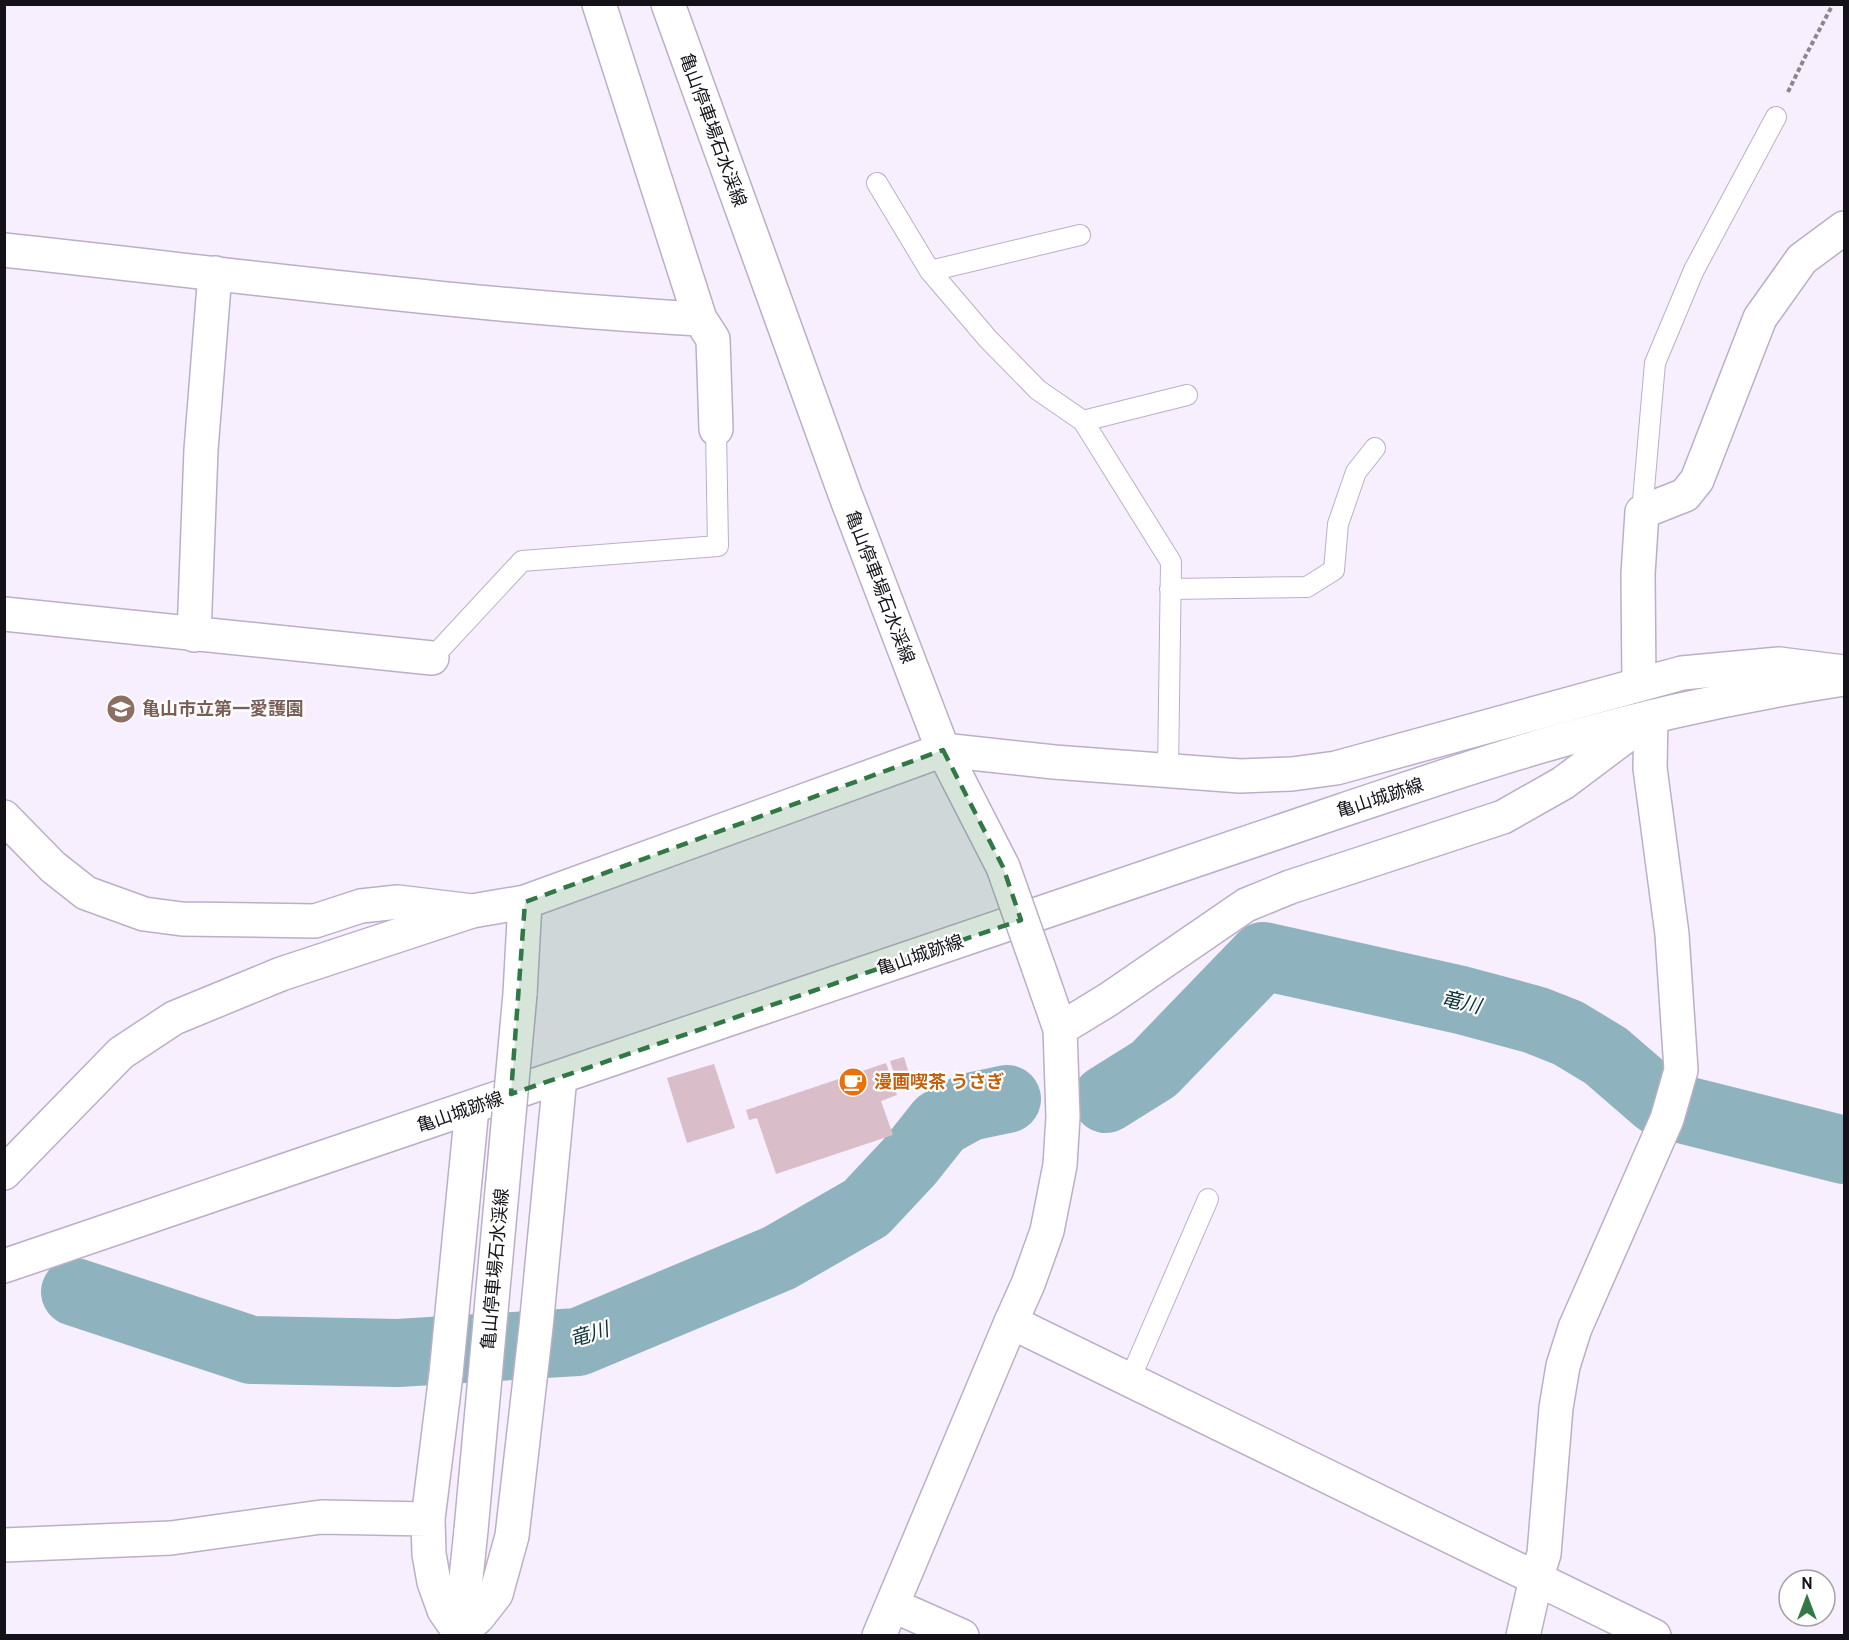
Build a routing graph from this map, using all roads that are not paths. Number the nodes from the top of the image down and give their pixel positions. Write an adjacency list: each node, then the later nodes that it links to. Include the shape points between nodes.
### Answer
1 (599, 4): 10 (street)
2 (668, 4): 24 (street, 亀山停車場石水渓線, via 845,494)
3 (1776, 117): 15 (lane, via 1694,270 1655,363)
4 (877, 183): 8 (lane)
5 (1845, 228): 15 (street, via 1802,259 1760,318 1696,480 1684,495)
6 (1080, 235): 8 (lane)
7 (4, 250): 9 (street)
8 (930, 271): 12 (lane, via 1038,390)
9 (215, 273): 10 (street, via 585,313); 18 (street, via 201,450)
10 (700, 319): 13 (street, via 713,339)
11 (1187, 395): 12 (lane)
12 (1083, 421): 16 (lane, via 1171,562)
13 (716, 429): 19 (lane, via 718,546 522,561)
14 (1375, 448): 16 (lane, via 1356,472 1338,524 1334,570 1307,587)
15 (1642, 512): 22 (street)
16 (1170, 589): 25 (lane)
17 (4, 614): 18 (street)
18 (194, 635): 19 (street)
19 (432, 658)
20 (1845, 672): 22 (street, via 1779,664 1682,673)
21 (1845, 679): 23 (street, 亀山城跡線, via 1721,700)
22 (1639, 684): 25 (street, via 1336,768 1240,776)
23 (1651, 717): 29 (street, via 1563,783 1503,817 1246,905); 30 (street, 亀山城跡線, via 1561,740 1354,807); 39 (street, via 1650,768 1672,934 1681,1070 1667,1119 1575,1328 1563,1366 1544,1554)
24 (943, 750): 25 (street); 27 (street); 29 (street, 亀山停車場石水渓線, bridge, via 1003,867)
25 (1168, 771)
26 (4, 817): 28 (street, via 53,867 86,893 144,914 182,919 315,921 361,906 398,902)
27 (525, 902): 28 (street); 41 (street, 亀山停車場石水渓線, bridge, via 520,994)
28 (472, 911): 32 (street, via 280,974 174,1018 121,1053)
29 (1060, 1029): 35 (street, 亀山停車場石水渓線, via 1060,1165 1047,1231)
30 (560, 1077): 31 (street, 亀山城跡線); 41 (street, via 512,1536 496,1594)
31 (472, 1108): 34 (street, 亀山城跡線); 37 (street)
32 (4, 1173)
33 (1208, 1199): 36 (lane)
34 (4, 1266)
35 (1011, 1322): 36 (street); 40 (street, 亀山停車場石水渓線)
36 (1130, 1379): 39 (street)
37 (428, 1519): 38 (street, via 321,1517 171,1538); 41 (street, via 434,1582 444,1610)
38 (4, 1545)
39 (1536, 1579): 44 (street); 45 (street)
40 (892, 1605): 42 (street, 亀山停車場石水渓線); 43 (street)
41 (460, 1634)
42 (879, 1635)
43 (962, 1635)
44 (1523, 1635)
45 (1654, 1635)

